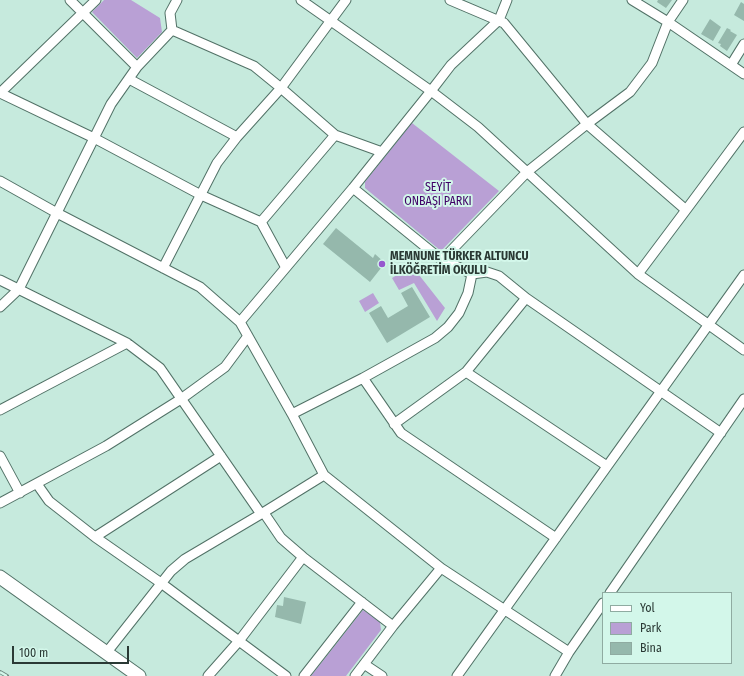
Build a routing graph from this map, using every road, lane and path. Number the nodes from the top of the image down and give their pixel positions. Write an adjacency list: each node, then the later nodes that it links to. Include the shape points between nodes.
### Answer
1 (70, 0): 10 (street)
2 (96, 0): 10 (street)
3 (177, 0): 14 (street, via 170,13)
4 (301, 0): 12 (street)
5 (346, 0): 12 (street)
6 (450, 0): 11 (street)
7 (507, 0): 11 (street)
8 (632, 0): 13 (street)
9 (683, 0): 13 (street)
10 (84, 13): 17 (street); 22 (street)
11 (498, 20): 21 (street, via 451,65); 23 (street, via 504,23)
12 (330, 22): 20 (street); 21 (street)
13 (668, 22): 16 (street); 23 (street, via 652,63 630,92)
14 (172, 30): 17 (street); 20 (street, via 254,66)
15 (744, 44): 16 (street)
16 (731, 65): 18 (street)
17 (137, 67): 19 (street)
18 (744, 74)
19 (129, 79): 26 (street); 27 (street)
20 (281, 88): 25 (street); 26 (street)
21 (431, 92): 28 (street); 29 (street, via 478,127)
22 (0, 93): 27 (street)
23 (587, 124): 29 (street); 33 (street)
24 (744, 132): 33 (street)
25 (335, 135): 28 (street); 35 (street)
26 (237, 137): 32 (street, via 217,163)
27 (94, 138): 32 (street); 34 (street)
28 (382, 152): 31 (street)
29 (527, 172): 36 (street); 40 (street)
30 (0, 181): 34 (street)
31 (352, 188): 36 (street); 37 (street)
32 (201, 195): 35 (street); 38 (street)
33 (686, 210): 40 (street)
34 (57, 213): 38 (street); 43 (street)
35 (261, 222): 37 (street)
36 (443, 259): 39 (street)
37 (285, 266): 46 (street)
38 (163, 268): 46 (street, via 200,287)
39 (472, 274): 44 (street, via 487,272 500,276); 52 (street, via 468,293 448,327 435,338)
40 (638, 274): 47 (street)
41 (744, 275): 47 (street)
42 (0, 280): 43 (street)
43 (18, 289): 45 (street); 49 (street)
44 (526, 298): 51 (street); 53 (street)
45 (0, 306)
46 (240, 322): 48 (street)
47 (708, 326): 50 (street); 53 (street)
48 (248, 336): 54 (street, via 225,368); 57 (street)
49 (127, 343): 54 (street, via 160,368); 56 (street)
50 (744, 350)
51 (466, 372): 58 (street); 62 (street)
52 (363, 378): 57 (street); 58 (street)
53 (660, 392): 59 (street); 62 (street)
54 (181, 399): 61 (street); 64 (street, via 106,446)
55 (744, 399): 59 (street)
56 (0, 410)
57 (292, 414): 63 (street)
58 (394, 424): 69 (street, via 401,433)
59 (721, 433): 74 (street)
60 (0, 456): 65 (street)
61 (221, 456): 67 (street); 68 (street)
62 (607, 466): 69 (street)
63 (324, 475): 67 (street); 71 (street)
64 (37, 484): 65 (street); 68 (street, via 49,501)
65 (20, 493): 66 (street)
66 (0, 503)
67 (263, 514): 70 (street, via 281,538); 73 (street, via 185,559)
68 (95, 537): 73 (street)
69 (556, 538): 77 (street)
70 (303, 557): 75 (street); 79 (street)
71 (441, 568): 77 (street); 78 (street)
72 (0, 577): 80 (street)
73 (161, 583): 79 (street); 80 (street)
74 (611, 592)
75 (362, 602): 78 (street); 86 (street)
76 (602, 604): 81 (street)
77 (504, 610): 81 (street); 89 (street)
78 (393, 626): 82 (street)
79 (239, 641): 84 (street); 85 (street)
80 (107, 652): 83 (street)
81 (569, 652): 90 (street)
82 (364, 664): 87 (street); 88 (street)
83 (139, 676)
84 (208, 676)
85 (286, 676)
86 (304, 676)
87 (355, 676)
88 (382, 676)
89 (457, 676)
90 (555, 676)

